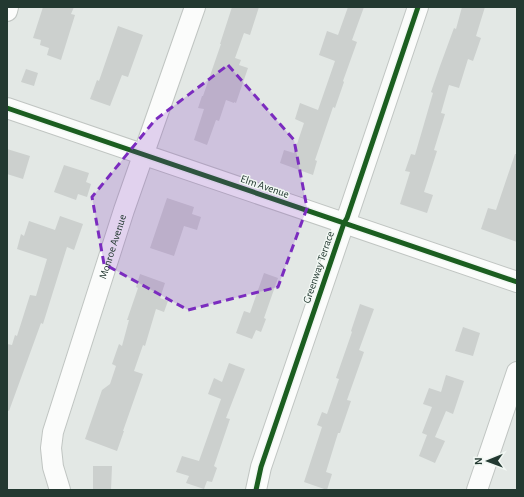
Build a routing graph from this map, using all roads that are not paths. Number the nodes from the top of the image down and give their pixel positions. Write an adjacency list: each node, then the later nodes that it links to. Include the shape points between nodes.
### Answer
1 (8, 7): 4 (street)
2 (195, 7): 6 (street, Monroe Avenue)
3 (418, 7): 7 (street, Greenway Terrace)
4 (7, 11)
5 (7, 108): 6 (street, Elm Avenue)
6 (144, 155): 7 (street, Elm Avenue); 10 (street, Monroe Avenue, via 53,432 53,467)
7 (344, 223): 8 (street, Elm Avenue); 11 (street, Greenway Terrace, via 261,467)
8 (517, 282)
9 (517, 372): 12 (street)
10 (60, 490)
11 (256, 490)
12 (477, 490)

